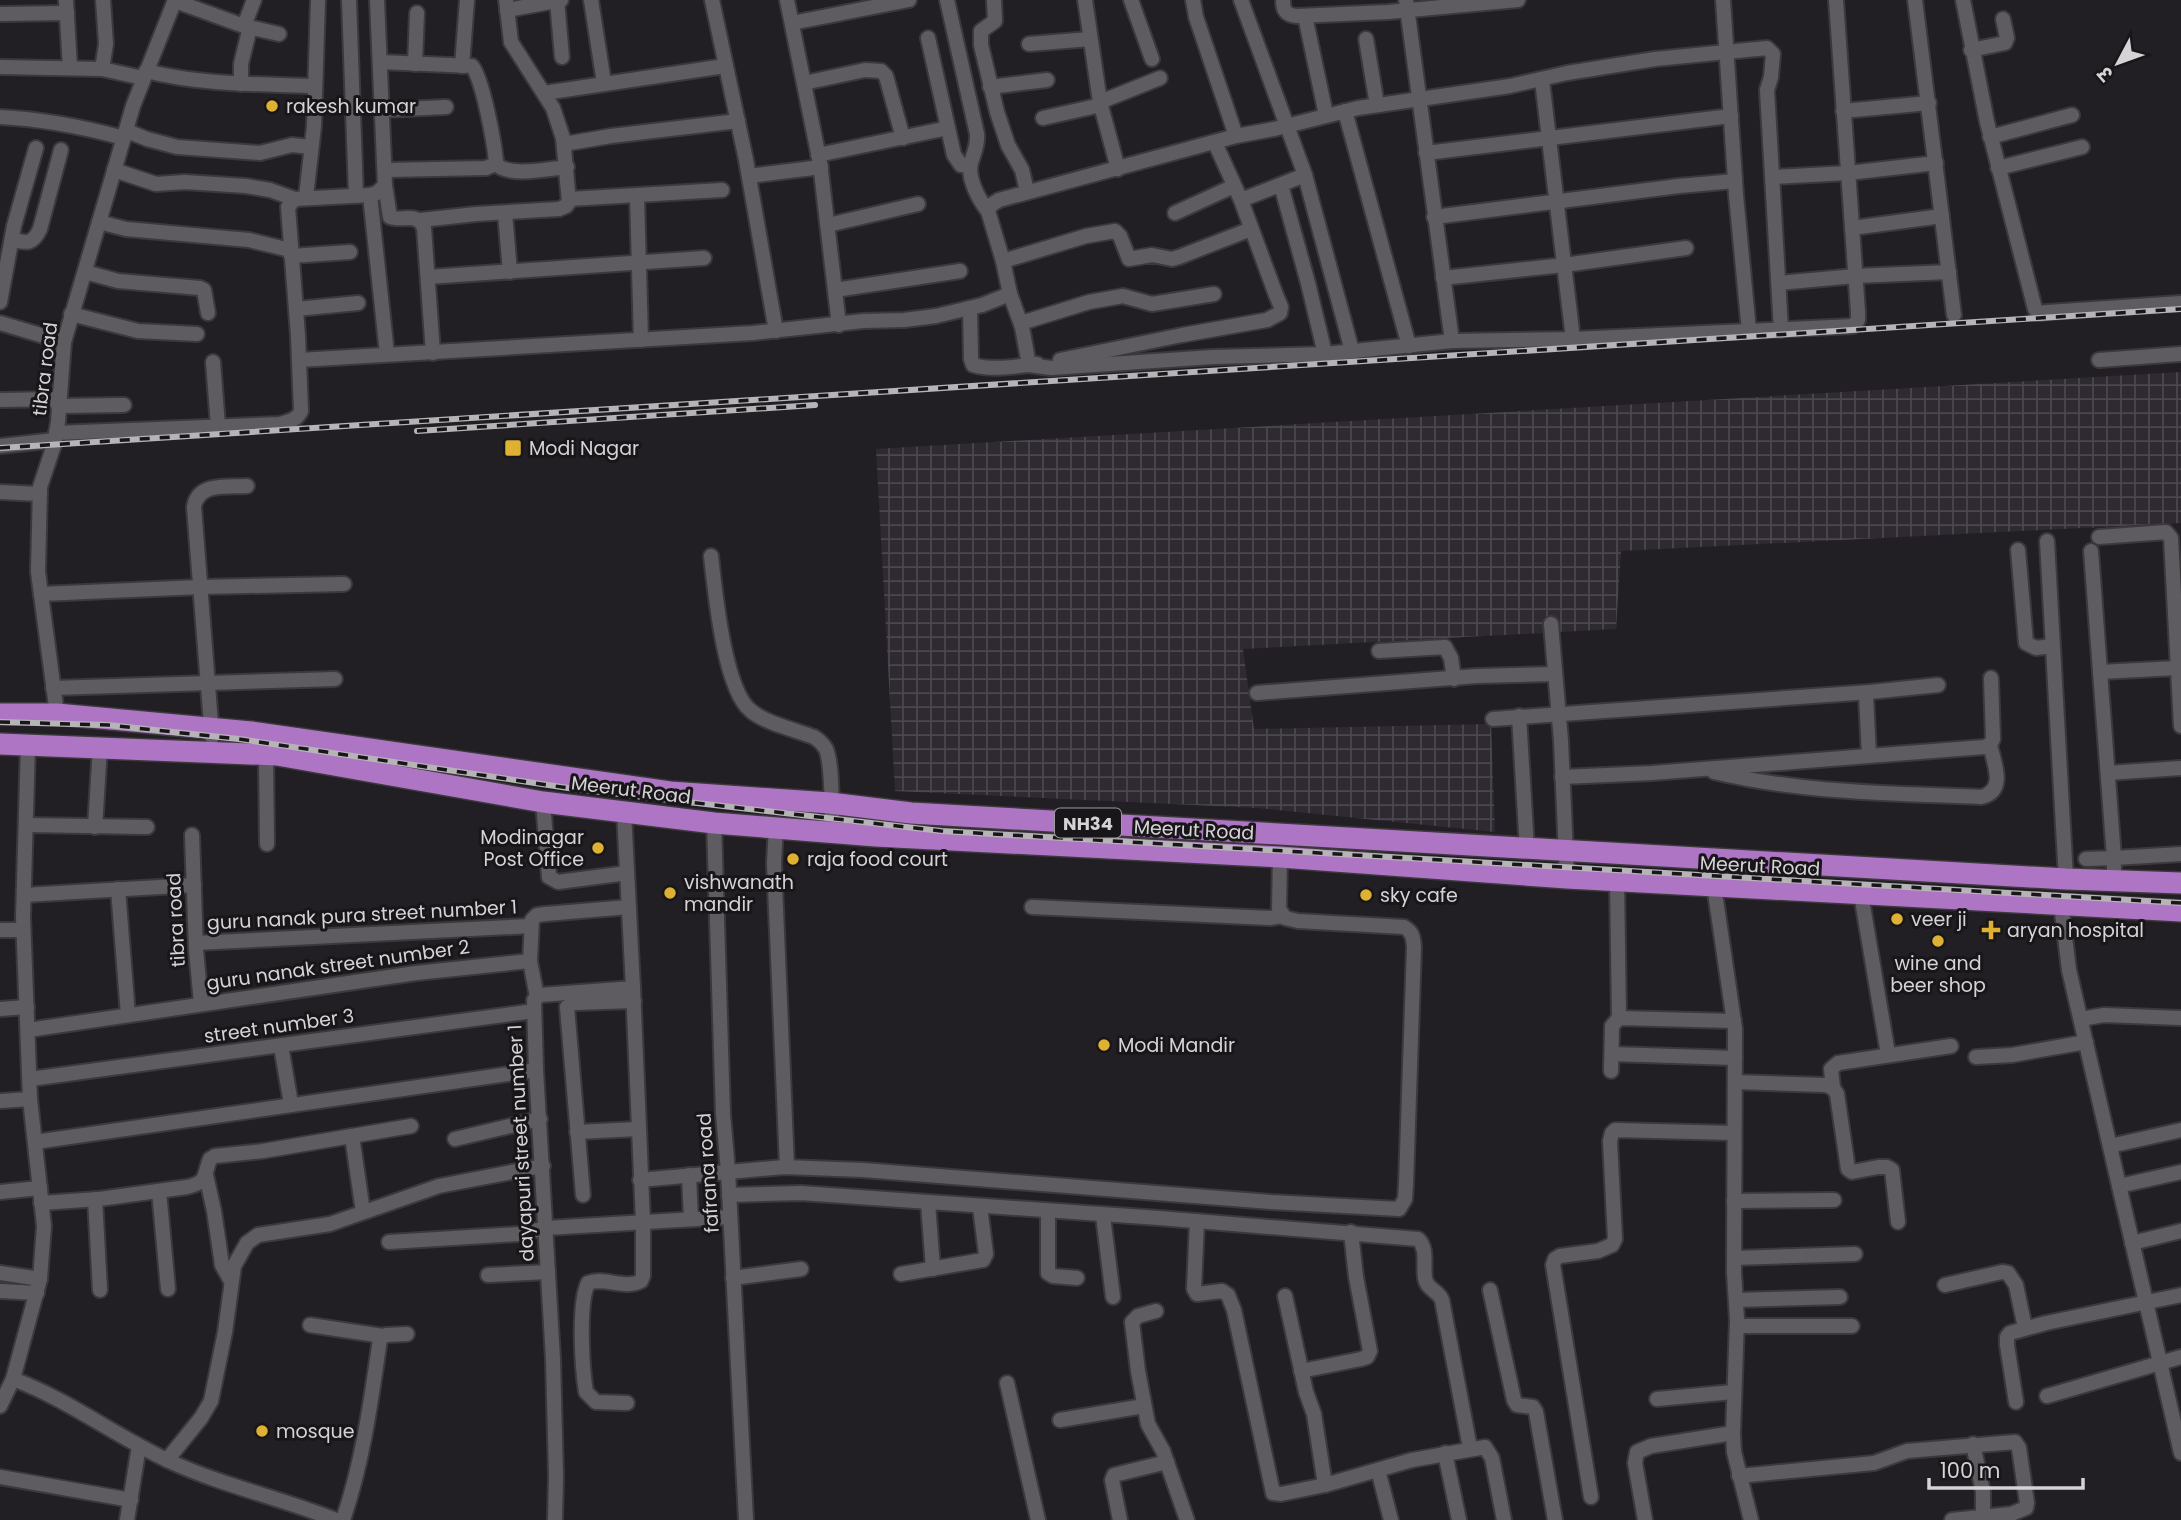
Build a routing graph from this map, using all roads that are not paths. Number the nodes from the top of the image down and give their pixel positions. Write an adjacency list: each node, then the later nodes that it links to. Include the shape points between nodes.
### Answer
1 (103, 0): 51 (street, via 106,44)
2 (254, 0): 35 (street)
3 (318, 0): 59 (street)
4 (349, 0): 108 (street)
5 (377, 0): 45 (street)
6 (467, 0): 47 (street)
7 (559, 0): 26 (street); 43 (street)
8 (591, 0): 56 (street)
9 (712, 0): 48 (street)
10 (787, 0): 34 (street)
11 (909, 0): 34 (street)
12 (947, 0): 93 (street, via 977,134 978,146)
13 (996, 0): 60 (street, via 995,22 980,36)
14 (1085, 0): 38 (street)
15 (1131, 0): 44 (street)
16 (1193, 0): 79 (street)
17 (1241, 0): 76 (street)
18 (1283, 0): 32 (street, via 1289,15)
19 (1518, 0): 25 (street)
20 (1723, 0): 42 (street)
21 (1836, 0): 69 (street)
22 (1915, 0): 64 (street)
23 (1963, 0): 41 (street)
24 (175, 1): 35 (street); 52 (street, tibra road)
25 (1449, 3): 27 (street)
26 (506, 5): 61 (street, via 511,42)
27 (1407, 5): 32 (street); 62 (street)
28 (32, 7): 29 (street); 31 (street)
29 (67, 7): 50 (street)
30 (417, 13): 46 (street)
31 (0, 14)
32 (1305, 16): 70 (street)
33 (2003, 19): 41 (street, via 2005,43)
34 (792, 23): 57 (street)
35 (247, 26): 36 (street); 58 (street)
36 (279, 34)
37 (928, 38): 77 (street)
38 (1090, 38): 40 (street); 63 (street)
39 (1366, 39): 65 (street)
40 (1029, 44)
41 (1971, 50): 80 (street)
42 (1726, 52): 55 (street, via 1655,59); 72 (street); 101 (street, via 1767,48 1773,54 1767,90)
43 (562, 57)
44 (1152, 60)
45 (380, 62): 46 (street); 67 (street)
46 (415, 64): 47 (street)
47 (462, 66): 91 (street, via 476,71)
48 (725, 66): 56 (street); 75 (street)
49 (0, 67): 50 (street)
50 (70, 68): 51 (street)
51 (102, 69): 52 (street)
52 (144, 75): 58 (street); 78 (street, tibra road)
53 (1160, 78): 63 (street)
54 (1047, 80): 60 (street)
55 (1542, 80): 62 (street); 82 (street)
56 (604, 83): 61 (street)
57 (804, 83): 81 (street, via 881,71 886,75); 90 (street)
58 (241, 84): 59 (street)
59 (315, 86): 85 (street)
60 (990, 87): 107 (street)
61 (544, 93): 84 (street)
62 (1419, 99): 65 (street); 89 (street)
63 (1101, 103): 74 (street); 96 (street)
64 (1929, 103): 69 (street); 92 (street)
65 (1377, 105): 68 (street)
66 (446, 107): 67 (street)
67 (383, 110): 102 (street)
68 (1345, 111): 70 (street); 164 (street)
69 (1843, 111): 98 (street)
70 (1326, 115): 76 (street)
71 (2072, 115): 80 (street)
72 (1731, 116): 82 (street); 103 (street)
73 (0, 117): 78 (street)
74 (1043, 118)
75 (738, 121): 84 (street); 99 (street)
76 (1288, 125): 79 (street); 100 (street)
77 (948, 128): 81 (street); 93 (street, via 957,162)
78 (125, 134): 85 (street, via 177,147 260,153 292,145); 97 (street, tibra road)
79 (1236, 136): 83 (street)
80 (1990, 137): 95 (street)
81 (903, 138): 90 (street)
82 (1548, 138): 89 (street); 113 (street)
83 (1215, 143): 96 (street); 105 (street)
84 (564, 144): 94 (street)
85 (311, 147): 110 (street)
86 (2082, 147): 95 (street)
87 (36, 148): 125 (street)
88 (61, 150): 125 (street, via 35,239 25,243)
89 (1426, 153): 119 (street)
90 (820, 161): 99 (street); 122 (street)
91 (495, 163): 94 (street, via 513,171); 102 (street, via 486,168)
92 (1936, 163): 98 (street); 118 (street)
93 (970, 165): 115 (street, via 976,193)
94 (567, 167): 111 (street)
95 (1998, 168): 147 (street, via 2035,309 2040,313)
96 (1118, 169): 107 (street)
97 (114, 170): 110 (street, via 156,184 246,186); 121 (street, tibra road)
98 (1847, 173): 101 (street); 123 (street)
99 (749, 176): 157 (street)
100 (1305, 176): 104 (street); 165 (street)
101 (1773, 177): 141 (street)
102 (386, 178): 108 (street, via 377,193); 120 (street, via 390,217)
103 (1735, 181): 113 (street); 158 (street)
104 (1281, 185): 112 (street); 168 (street)
105 (1234, 186): 112 (street); 117 (street)
106 (722, 190): 109 (street)
107 (1027, 191): 115 (street, via 999,200)
108 (363, 195): 110 (street); 167 (street)
109 (637, 196): 111 (street); 131 (street)
110 (300, 198): 128 (street, via 288,207)
111 (569, 199): 116 (street, via 559,209)
112 (1241, 200): 124 (street)
113 (1556, 202): 119 (street); 132 (street)
114 (918, 204): 122 (street)
115 (988, 211): 130 (street)
116 (505, 213): 120 (street); 136 (street)
117 (1175, 214)
118 (1942, 216): 123 (street); 137 (street)
119 (1434, 217): 140 (street)
120 (421, 220): 139 (street)
121 (99, 222): 128 (street, via 139,231 249,240); 135 (street, tibra road)
122 (828, 225): 142 (street)
123 (1852, 228): 138 (street)
124 (1251, 229): 130 (street, via 1172,259 1152,255 1129,259 1115,231); 173 (street, via 1280,313)
125 (12, 239): 133 (street)
126 (1686, 248): 132 (street)
127 (351, 252): 128 (street)
128 (290, 253): 149 (street)
129 (704, 258): 131 (street)
130 (1003, 261): 143 (street)
131 (637, 262): 136 (street); 161 (street)
132 (1564, 265): 140 (street); 160 (street)
133 (4, 267): 145 (street)
134 (960, 271): 142 (street)
135 (85, 272): 150 (street, via 118,281 200,288); 151 (street, tibra road)
136 (510, 272): 139 (street)
137 (1949, 272): 138 (street); 152 (street)
138 (1855, 276): 141 (street); 156 (street, via 1857,324)
139 (428, 277): 166 (street)
140 (1443, 278): 162 (street)
141 (1779, 284): 156 (street)
142 (835, 290): 155 (street)
143 (1010, 294): 148 (street); 154 (street)
144 (1214, 294): 154 (street, via 1152,304 1123,296)
145 (0, 302)
146 (358, 303): 149 (street)
147 (2181, 303)
148 (970, 308): 155 (street, via 936,316); 173 (street, via 973,365)
149 (296, 310): 170 (street)
150 (208, 313)
151 (71, 314): 159 (street, via 138,331); 163 (street, tibra road)
152 (1954, 315)
153 (0, 323): 163 (street)
154 (1021, 323): 173 (street)
155 (839, 325): 157 (street)
156 (1781, 330): 158 (street)
157 (776, 331): 161 (street)
158 (1749, 331): 160 (street)
159 (197, 334)
160 (1573, 339): 162 (street)
161 (641, 340): 166 (street)
162 (1452, 341): 164 (street)
163 (64, 342): 175 (street, tibra road)
164 (1409, 346): 165 (street)
165 (1352, 351): 168 (street)
166 (433, 353): 167 (street)
167 (387, 354): 170 (street)
168 (1325, 354): 173 (street, via 1052,368)
169 (2181, 354): 171 (street)
170 (299, 360): 177 (street, via 301,411 292,421)
171 (2099, 360)
172 (214, 362): 177 (street)
173 (1029, 365)
174 (0, 400): 175 (street)
175 (58, 403): 176 (street); 178 (street, tibra road)
176 (124, 405)
177 (218, 426): 178 (street)
178 (55, 436): 179 (street); 182 (street, tibra road)
179 (0, 446)
180 (247, 486): 189 (street, via 209,489 196,497)
181 (0, 492): 182 (street)
182 (40, 494): 190 (street, tibra road)
183 (2099, 537): 194 (street, via 2166,532 2171,538)
184 (2047, 541): 192 (street)
185 (2018, 550): 192 (street, via 2026,643 2036,648)
186 (2091, 551): 195 (street)
187 (711, 556): 224 (street, via 720,632 739,697 756,715 821,742 829,762)
188 (344, 584): 189 (street)
189 (200, 587): 190 (street); 200 (street)
190 (41, 594): 202 (street, tibra road)
191 (1550, 624): 196 (street)
192 (2052, 646): 244 (street)
193 (1379, 651): 197 (street, via 1445,648)
194 (2178, 668): 195 (street); 210 (street)
195 (2100, 672): 221 (street)
196 (1555, 674): 197 (street); 207 (street)
197 (1454, 678): 204 (street)
198 (1991, 678): 214 (street)
199 (335, 679): 200 (street)
200 (208, 682): 202 (street); 211 (street)
201 (1938, 685): 203 (street)
202 (53, 688): 206 (street, tibra road)
203 (1870, 692): 207 (street); 218 (street, via 1865,702)
204 (1257, 693)
205 (0, 714): 206 (highway, Meerut Road / NH34)
206 (57, 714): 211 (highway, Meerut Road / NH34)
207 (1559, 714): 208 (street); 222 (street)
208 (1520, 716): 209 (street); 236 (street)
209 (1493, 719)
210 (2181, 726)
211 (211, 729): 216 (street); 224 (highway, Meerut Road / NH34, via 670,792)
212 (0, 744): 213 (highway, Meerut Road / NH34)
213 (28, 744): 215 (highway, Meerut Road / NH34); 228 (street)
214 (1990, 745): 218 (street); 220 (street, via 1997,783 1989,795 1980,797 1794,787)
215 (100, 747): 216 (highway, Meerut Road / NH34); 230 (street)
216 (214, 752): 217 (highway, Meerut Road / NH34)
217 (266, 755): 223 (highway, Meerut Road / NH34); 235 (street)
218 (1869, 755): 220 (street)
219 (2181, 768): 221 (street)
220 (1699, 769): 222 (street)
221 (2108, 773): 240 (street)
222 (1562, 777): 237 (street)
223 (543, 802): 226 (highway, Meerut Road / NH34); 242 (street, via 553,880)
224 (830, 803): 225 (highway, Meerut Road / NH34); 232 (street)
225 (898, 811): 234 (highway); 236 (highway, Meerut Road / NH34)
226 (624, 812): 227 (highway, Meerut Road / NH34); 242 (street)
227 (714, 823): 229 (highway, Meerut Road / NH34); 302 (street, fafrana road)
228 (26, 825): 230 (street); 252 (street)
229 (776, 826): 232 (highway, Meerut Road / NH34); 301 (street)
230 (94, 827): 231 (street)
231 (147, 827)
232 (833, 832): 234 (highway, Meerut Road / NH34)
233 (192, 835): 248 (street, tibra road)
234 (898, 837): 239 (highway, Meerut Road / NH34)
235 (267, 844)
236 (1527, 849): 237 (highway, Meerut Road / NH34)
237 (1566, 851): 243 (street); 244 (highway, Meerut Road / NH34)
238 (2181, 854): 240 (street)
239 (1280, 857): 243 (highway, Meerut Road / NH34); 257 (street)
240 (2114, 858): 241 (street); 246 (street)
241 (2086, 859)
242 (627, 873): 254 (street)
243 (1567, 878): 245 (highway, Meerut Road / NH34)
244 (2066, 879): 246 (highway, Meerut Road / NH34)
245 (1617, 881): 249 (highway, Meerut Road / NH34); 270 (street)
246 (2114, 881): 247 (highway, Meerut Road / NH34)
247 (2181, 883)
248 (194, 885): 250 (street); 261 (street, tibra road)
249 (1714, 886): 251 (highway, Meerut Road / NH34); 273 (street)
250 (118, 888): 252 (street); 269 (street)
251 (1861, 894): 253 (highway, Meerut Road / NH34); 279 (street)
252 (24, 895): 260 (street)
253 (2061, 904): 256 (highway, Meerut Road / NH34); 272 (street)
254 (629, 907): 258 (street, via 537,915); 263 (street)
255 (1032, 907): 257 (street)
256 (2181, 911)
257 (1282, 916): 301 (street, via 1298,921 1404,927 1413,936 1406,1184 1399,1209)
258 (530, 926): 261 (street, guru nanak pura street number 1); 262 (street)
259 (0, 930): 260 (street)
260 (23, 930): 266 (street)
261 (196, 943): 265 (street, tibra road)
262 (530, 961): 264 (street); 265 (street, guru nanak street number 2)
263 (634, 995): 264 (street); 292 (street); 294 (street, via 567,1007)
264 (537, 996): 268 (street, dayapuri street number 1)
265 (201, 1003): 269 (street, guru nanak street number 2)
266 (27, 1007): 267 (street); 274 (street)
267 (0, 1009)
268 (534, 1012): 276 (street, street number 3); 282 (street, dayapuri street number 1)
269 (128, 1015): 274 (street, guru nanak street number 2)
270 (1619, 1018): 273 (street); 278 (street, via 1612,1026)
271 (2181, 1018): 272 (street, via 2125,1015)
272 (2081, 1019): 275 (street)
273 (1734, 1021): 281 (street)
274 (28, 1030): 284 (street)
275 (2086, 1042): 280 (street); 299 (street)
276 (281, 1046): 284 (street, street number 3); 289 (street)
277 (1951, 1046): 279 (street)
278 (1612, 1054): 281 (street); 283 (street)
279 (1888, 1054): 286 (street, via 1833,1065)
280 (1976, 1057)
281 (1735, 1058): 285 (street)
282 (536, 1070): 289 (street); 290 (street, dayapuri street number 1)
283 (1611, 1071)
284 (30, 1079): 287 (street)
285 (1735, 1082): 286 (street); 295 (street)
286 (1833, 1088): 326 (street, via 1848,1169 1892,1170)
287 (30, 1099): 288 (street); 298 (street)
288 (0, 1101)
289 (291, 1104): 298 (street)
290 (540, 1119): 297 (street); 300 (street, dayapuri street number 1)
291 (411, 1126): 296 (street)
292 (638, 1129): 294 (street); 306 (street)
293 (2181, 1130): 299 (street)
294 (577, 1132): 311 (street)
295 (1734, 1133): 315 (street); 388 (street, via 1615,1130 1610,1141 1615,1239 1608,1249 1555,1259 1553,1273)
296 (352, 1136): 304 (street, via 215,1156); 319 (street)
297 (455, 1139)
298 (35, 1142): 308 (street)
299 (2110, 1146): 307 (street)
300 (543, 1166): 319 (street, via 439,1186); 327 (street, dayapuri street number 1)
301 (787, 1167): 302 (street)
302 (728, 1171): 305 (street); 312 (street, fafrana road)
303 (2181, 1172): 307 (street)
304 (206, 1175): 309 (street, via 200,1184); 342 (street, via 222,1265)
305 (689, 1175): 306 (street); 323 (street)
306 (640, 1180): 325 (street)
307 (2119, 1186): 331 (street)
308 (40, 1188): 310 (street); 316 (street)
309 (159, 1191): 313 (street); 345 (street)
310 (0, 1192)
311 (583, 1195)
312 (729, 1195): 317 (street, via 801,1194); 322 (street, fafrana road)
313 (95, 1199): 316 (street); 347 (street)
314 (1834, 1200): 315 (street)
315 (1734, 1201): 333 (street)
316 (41, 1203): 344 (street, via 44,1226)
317 (928, 1203): 318 (street); 335 (street)
318 (980, 1207): 320 (street); 335 (street, via 984,1258)
319 (363, 1212): 342 (street, via 330,1224 252,1238 237,1260)
320 (1048, 1212): 321 (street); 341 (street, via 1048,1273)
321 (1104, 1216): 324 (street); 351 (street)
322 (730, 1217): 323 (street); 340 (street, fafrana road)
323 (691, 1219): 325 (street)
324 (1197, 1220): 329 (street); 387 (street, via 1194,1289 1197,1294 1223,1291 1228,1295 1273,1493)
325 (643, 1222): 327 (street); 371 (street, via 641,1281 592,1281 586,1287 586,1392 596,1402)
326 (1898, 1222)
327 (546, 1228): 330 (street, via 519,1234); 336 (street, dayapuri street number 1)
328 (2181, 1231): 331 (street)
329 (1351, 1233): 364 (street, via 1370,1352 1361,1359); 379 (street, via 1405,1236 1422,1243 1426,1282 1443,1300)
330 (389, 1242)
331 (2132, 1243): 354 (street)
332 (1856, 1255): 333 (street)
333 (1734, 1258): 353 (street)
334 (801, 1269): 340 (street)
335 (933, 1269): 338 (street)
336 (548, 1272): 339 (street); 394 (street, dayapuri street number 1)
337 (0, 1273): 344 (street)
338 (901, 1274)
339 (488, 1275)
340 (733, 1278): 395 (street, fafrana road)
341 (1077, 1278)
342 (231, 1281): 382 (street, via 211,1401)
343 (1945, 1285): 359 (street, via 2008,1273 2016,1285)
344 (38, 1286): 346 (street); 365 (street)
345 (168, 1289)
346 (0, 1290)
347 (100, 1290)
348 (1490, 1290): 402 (street, via 1514,1400 1536,1412)
349 (2181, 1295): 354 (street)
350 (1285, 1296): 364 (street)
351 (1113, 1297)
352 (1840, 1297): 353 (street)
353 (1736, 1300): 357 (street)
354 (2145, 1302): 359 (street); 363 (street)
355 (1156, 1311): 373 (street, via 1132,1322)
356 (310, 1325): 361 (street)
357 (1737, 1326): 358 (street); 367 (street)
358 (1852, 1326)
359 (2025, 1328): 370 (street, via 2007,1338)
360 (407, 1334): 361 (street)
361 (383, 1336): 393 (street, via 368,1426)
362 (2181, 1357): 363 (street)
363 (2159, 1362): 368 (street); 375 (street)
364 (1301, 1371): 387 (street, via 1314,1414)
365 (8, 1382): 372 (street); 378 (street, via 66,1402)
366 (1007, 1383): 396 (street)
367 (1733, 1392): 369 (street); 376 (street)
368 (2047, 1396)
369 (1657, 1399)
370 (2015, 1402)
371 (627, 1403)
372 (0, 1406)
373 (1144, 1406): 374 (street); 383 (street)
374 (1060, 1420)
375 (2177, 1421): 381 (street)
376 (1733, 1433): 386 (street); 403 (street, via 1637,1452)
377 (1973, 1444): 386 (street, via 1907,1451 1874,1463); 390 (street); 390 (street, via 2011,1441 2018,1445 2027,1503 2020,1512)
378 (139, 1446): 382 (street); 389 (street)
379 (1471, 1448): 380 (street); 401 (street, via 1489,1451)
380 (1445, 1453): 384 (street); 400 (street)
381 (2181, 1453)
382 (167, 1460): 392 (street)
383 (1167, 1462): 397 (street, via 1114,1475); 398 (street)
384 (1378, 1470): 387 (street); 399 (street)
385 (0, 1476): 389 (street)
386 (1739, 1476): 404 (street)
387 (1325, 1485)
388 (1591, 1497)
389 (131, 1500): 391 (street)
390 (1983, 1517): 405 (street)
391 (127, 1520)
392 (336, 1520)
393 (343, 1520)
394 (555, 1520)
395 (746, 1520)
396 (1038, 1520)
397 (1119, 1520)
398 (1187, 1520)
399 (1391, 1520)
400 (1459, 1520)
401 (1504, 1520)
402 (1555, 1520)
403 (1645, 1520)
404 (1751, 1520)
405 (1952, 1520)

